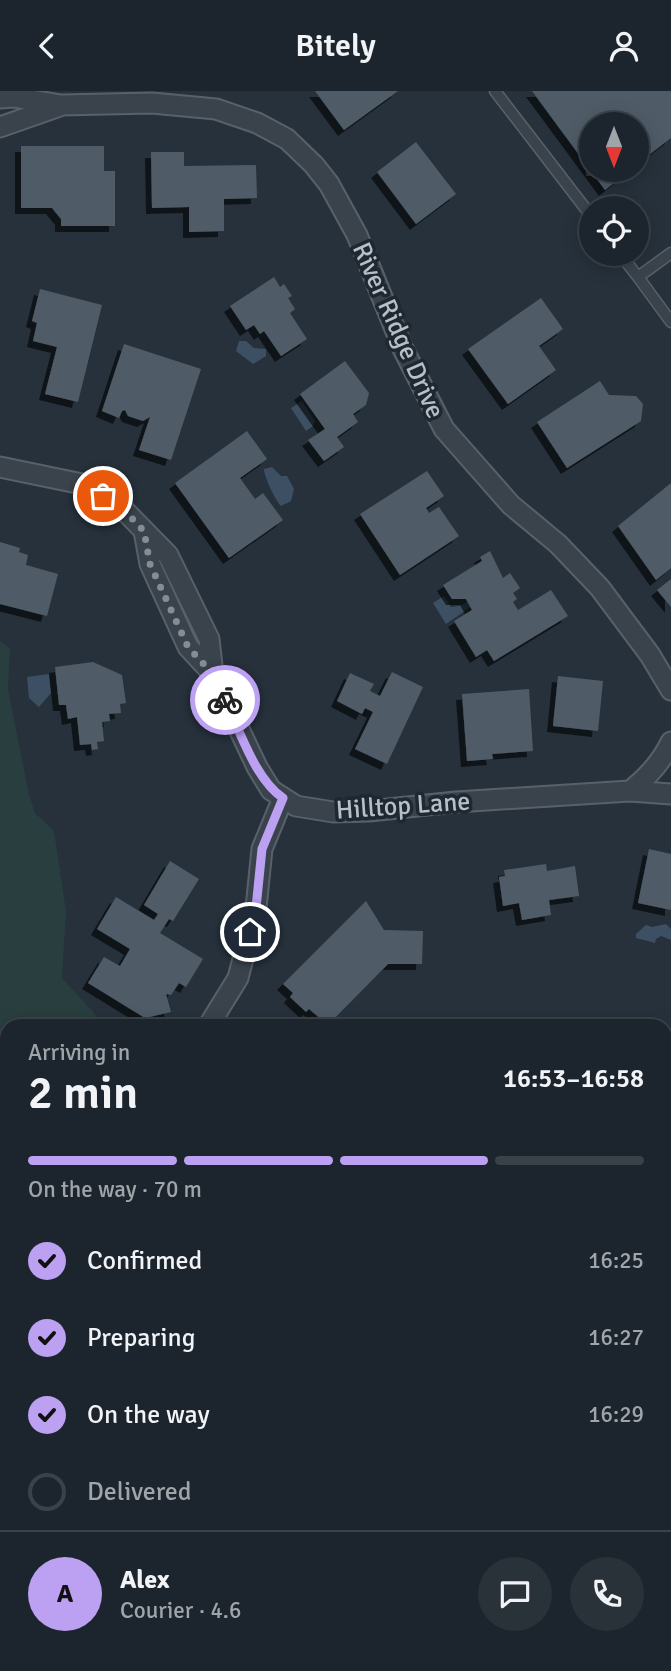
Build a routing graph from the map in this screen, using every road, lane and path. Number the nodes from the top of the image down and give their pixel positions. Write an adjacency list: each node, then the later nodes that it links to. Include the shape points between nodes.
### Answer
1 (495, 91): 5 (lane)
2 (0, 98): 3 (street, River Ridge Drive)
3 (61, 105): 4 (street, River Ridge Drive); 11 (street, River Ridge Drive, via 152,103 216,109 287,139 329,184 357,235 403,349 444,429 511,505 558,544 600,588)
4 (0, 127)
5 (579, 200)
6 (671, 253): 8 (lane)
7 (629, 266): 8 (lane)
8 (638, 277): 9 (lane)
9 (671, 322)
10 (0, 467): 15 (street, Hilltop Lane, via 86,485 120,506 144,531 150,564 188,647 213,674 257,767 271,790)
11 (671, 690)
12 (671, 742): 13 (street, via 649,777)
13 (630, 791): 14 (street, Hilltop Lane); 15 (street, Hilltop Lane, via 333,812 296,806)
14 (671, 794)
15 (283, 798): 16 (street, via 262,849 256,908 239,978)
16 (213, 1019)

